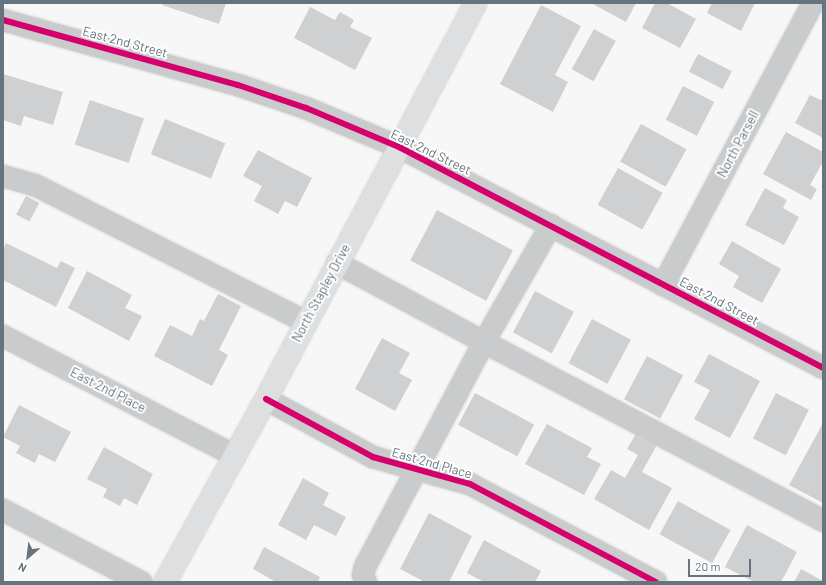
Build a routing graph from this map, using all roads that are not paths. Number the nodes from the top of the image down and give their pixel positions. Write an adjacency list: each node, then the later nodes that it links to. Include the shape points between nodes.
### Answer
1 (476, 3): 4 (main road, North Stapley Drive)
2 (813, 3): 8 (street, North Parsell)
3 (3, 20): 4 (street, East 2nd Street, via 238,85 306,108)
4 (399, 146): 6 (street, East 2nd Street); 7 (main road, North Stapley Drive)
5 (3, 176): 9 (street, via 35,185)
6 (551, 225): 8 (street, East 2nd Street); 11 (street)
7 (337, 263): 9 (main road, North Stapley Drive); 11 (street)
8 (663, 285): 12 (street, East 2nd Street)
9 (306, 322): 13 (main road, North Stapley Drive)
10 (3, 336): 14 (street, East 2nd Place)
11 (484, 342): 15 (street); 17 (street)
12 (823, 368)
13 (266, 399): 14 (main road, North Stapley Drive); 15 (street, East 2nd Place, via 373,457)
14 (235, 456): 19 (main road, North Stapley Drive)
15 (415, 469): 20 (street, via 366,567 363,576); 21 (street, East 2nd Place, via 470,484)
16 (3, 510): 18 (street)
17 (823, 521)
18 (141, 582)
19 (165, 582)
20 (366, 582)
21 (656, 582)

